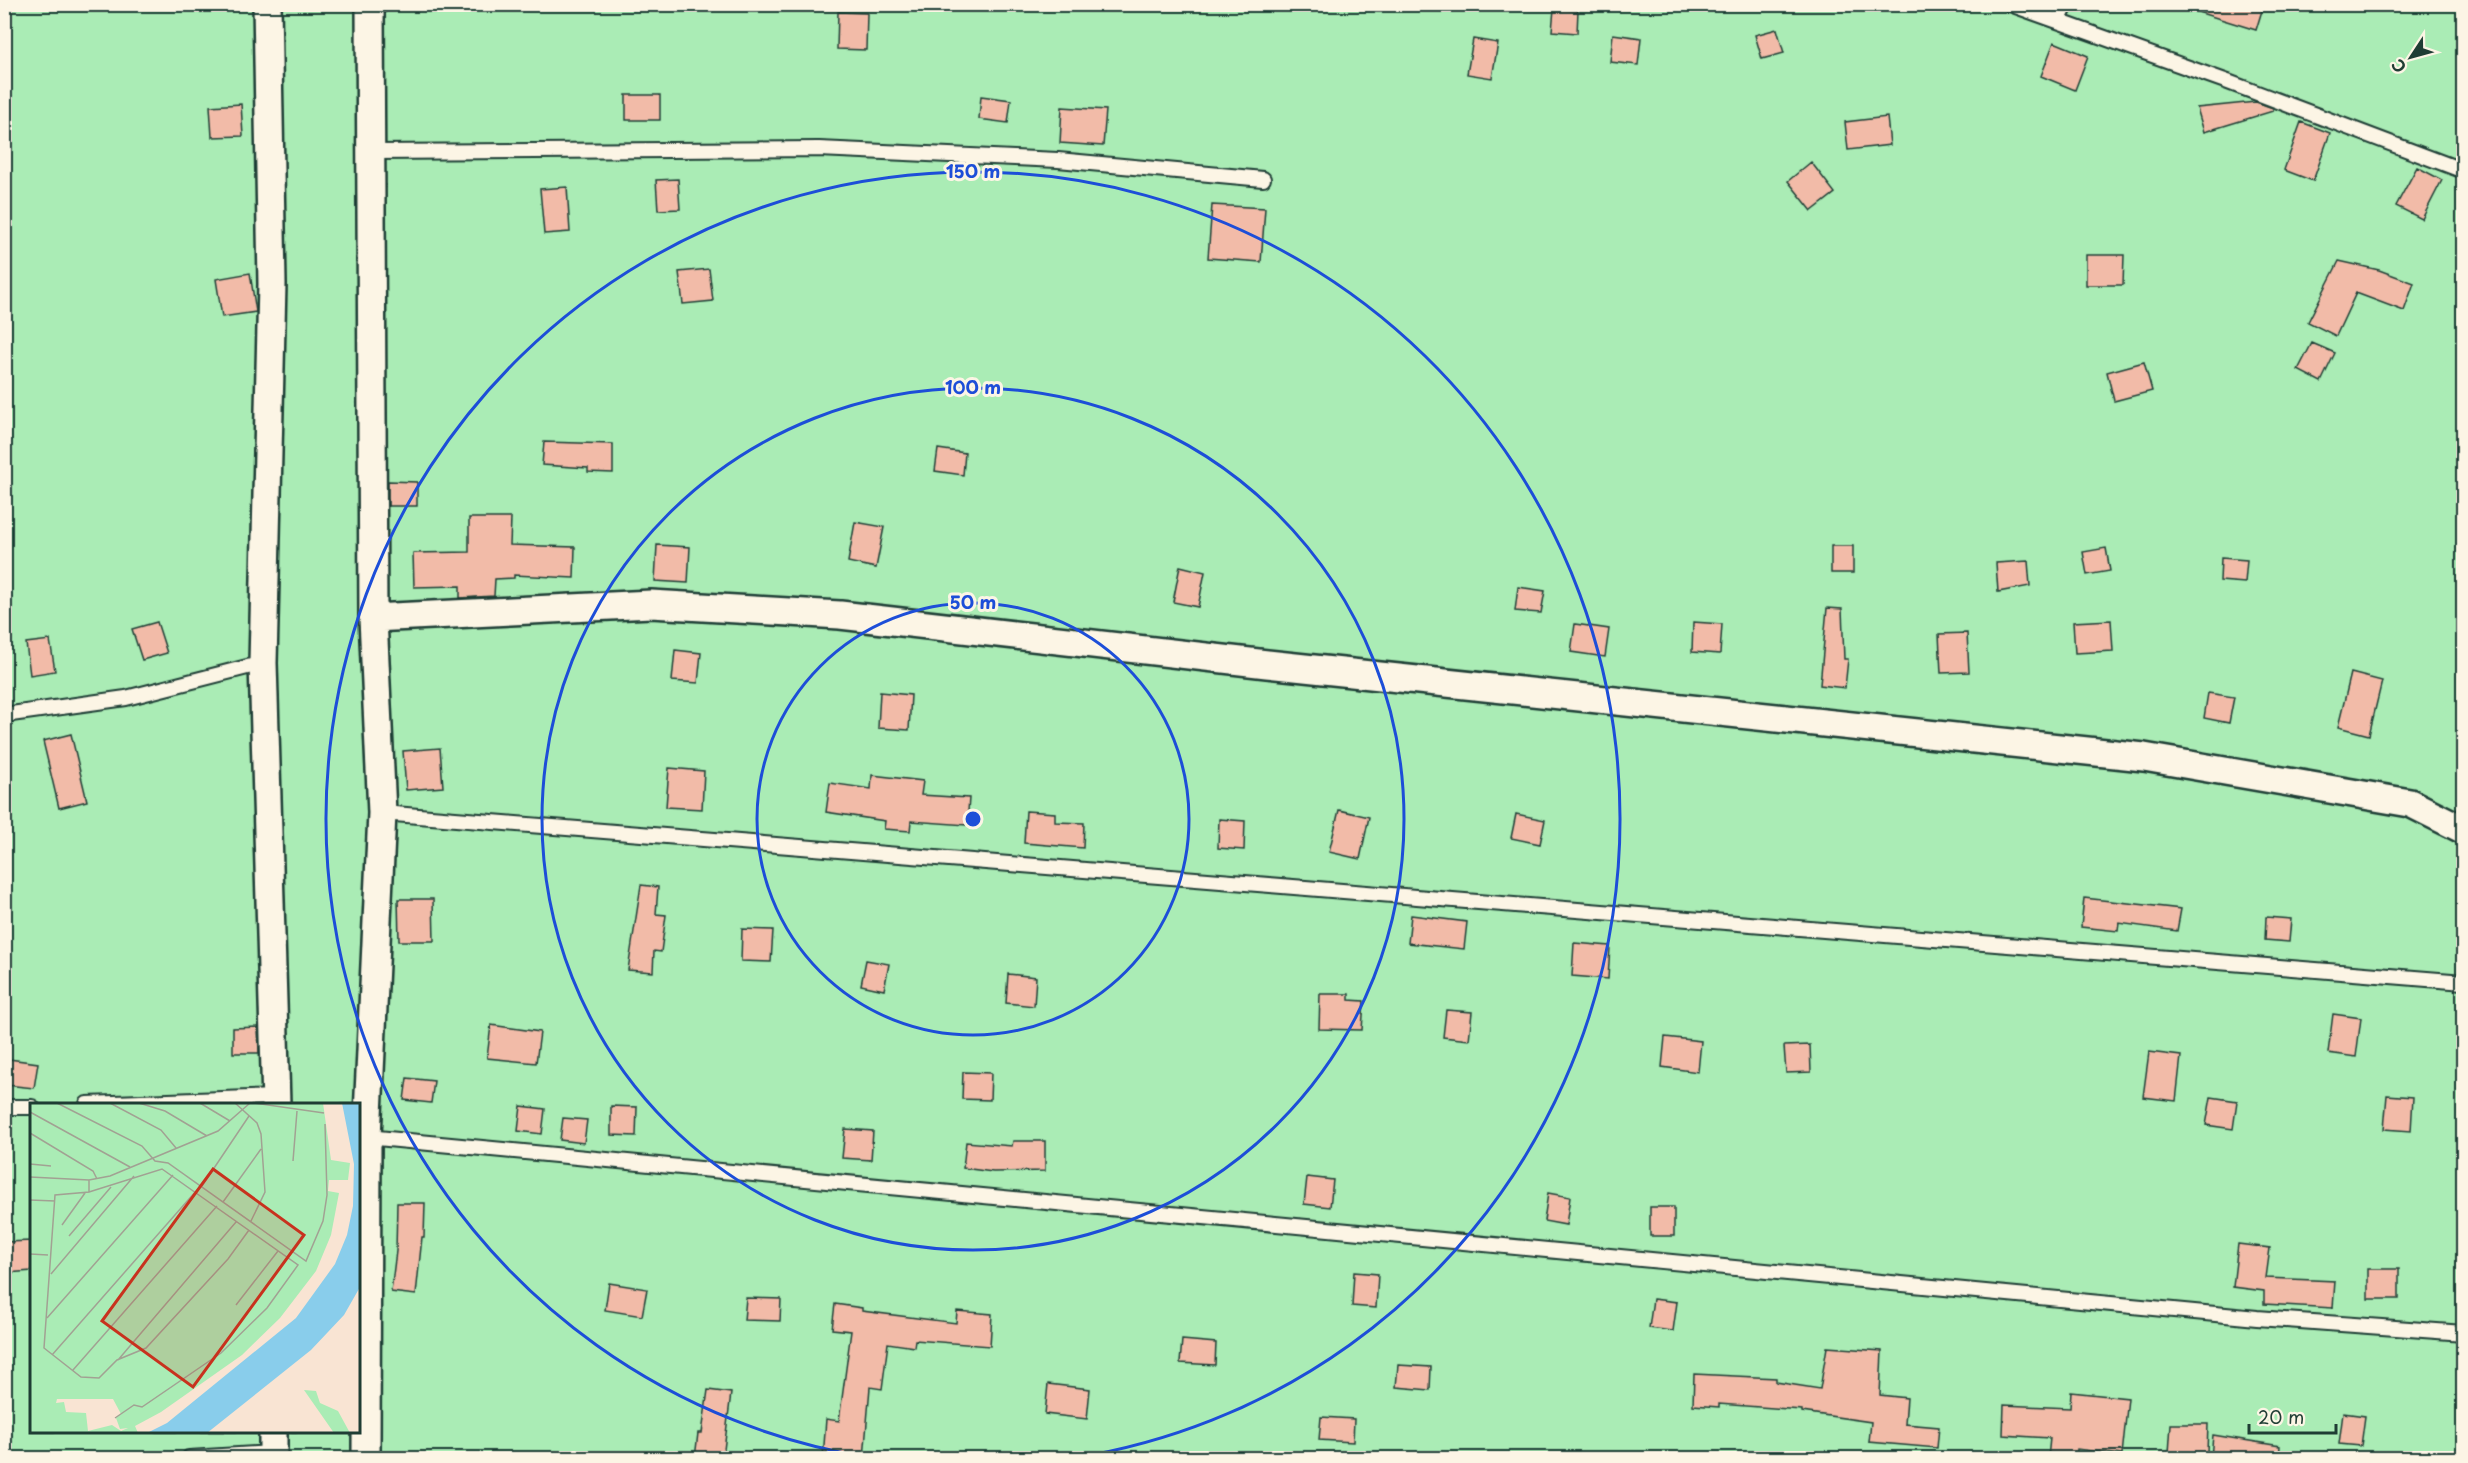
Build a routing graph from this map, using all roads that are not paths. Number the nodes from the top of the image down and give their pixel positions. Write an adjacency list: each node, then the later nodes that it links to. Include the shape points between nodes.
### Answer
1 (267, 4): 10 (street, via 272,284)
2 (370, 4): 6 (street)
3 (2010, 4): 5 (lane)
4 (2067, 4): 5 (lane)
5 (2058, 21): 7 (lane)
6 (371, 152): 8 (lane, via 819,149 1058,160); 9 (street)
7 (2463, 171)
8 (1263, 179)
9 (373, 618): 12 (street); 13 (street, via 651,604 840,615 2144,757 2410,803)
10 (264, 663): 11 (lane, via 126,698); 15 (street)
11 (4, 716)
12 (382, 813): 14 (lane); 19 (street)
13 (2463, 830)
14 (2463, 982)
15 (276, 1101): 16 (lane)
16 (150, 1103)
17 (4, 1107): 18 (lane)
18 (30, 1107)
19 (367, 1137): 20 (lane, via 2245,1317); 23 (street)
20 (2463, 1332)
21 (273, 1448): 22 (lane)
22 (189, 1458)
23 (366, 1458)

